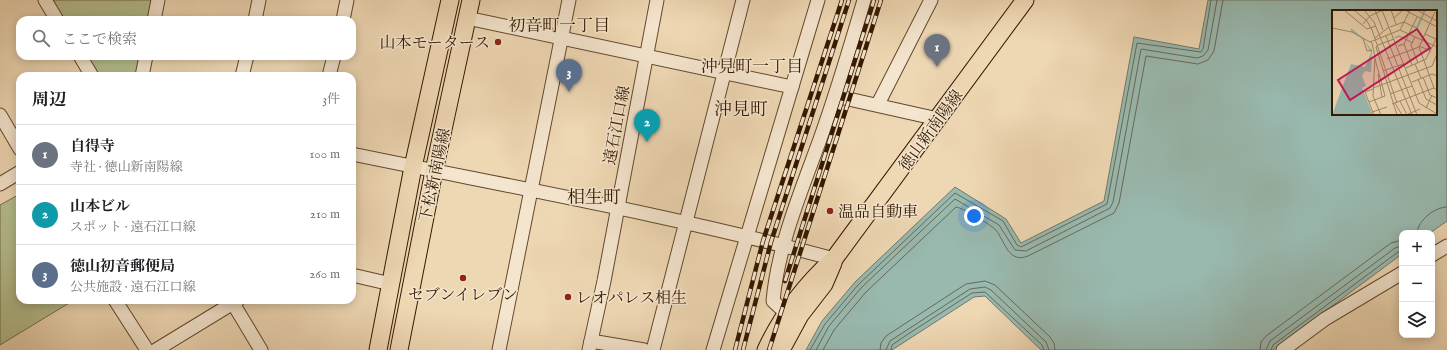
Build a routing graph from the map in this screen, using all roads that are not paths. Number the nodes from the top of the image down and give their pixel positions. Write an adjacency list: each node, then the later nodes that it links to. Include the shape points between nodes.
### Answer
1 (45, 0): 14 (street)
2 (158, 0): 15 (street)
3 (259, 0): 16 (street)
4 (347, 0): 17 (street)
5 (450, 0): 37 (main road, 下松新南陽線)
6 (471, 0): 18 (main road, 下松新南陽線)
7 (569, 0): 19 (street)
8 (657, 0): 20 (street, 遠石江口線)
9 (743, 0): 29 (street)
10 (818, 0): 30 (street)
11 (864, 0): 31 (street)
12 (931, 0): 32 (street)
13 (1025, 0): 34 (main road, 徳山新南陽線)
14 (55, 16)
15 (155, 16)
16 (256, 16)
17 (344, 16)
18 (467, 18): 19 (street); 38 (main road, 下松新南陽線)
19 (562, 38): 20 (street); 41 (street)
20 (647, 56): 29 (street); 42 (street, 遠石江口線)
21 (82, 60): 25 (street)
22 (145, 60): 26 (street)
23 (246, 60): 27 (street)
24 (333, 60): 28 (street)
25 (90, 72)
26 (143, 72)
27 (243, 72)
28 (330, 72)
29 (725, 73): 30 (street); 43 (street)
30 (792, 87): 44 (street)
31 (835, 96): 32 (street); 45 (street)
32 (878, 104): 34 (street)
33 (0, 115): 35 (street)
34 (938, 119): 48 (main road, 徳山新南陽線)
35 (16, 142)
36 (356, 155): 37 (street)
37 (413, 167): 38 (street); 51 (main road, 下松新南陽線)
38 (434, 171): 41 (street); 61 (main road, 下松新南陽線)
39 (16, 174): 40 (street)
40 (0, 184)
41 (530, 190): 42 (street); 62 (street)
42 (616, 208): 43 (street); 56 (street, 遠石江口線)
43 (685, 224): 44 (street); 64 (street)
44 (747, 237): 45 (street); 65 (street)
45 (782, 245): 48 (street); 55 (street, via 773,301)
46 (1447, 246): 47 (street)
47 (1435, 253)
48 (834, 259): 55 (main road, 徳山新南陽線, via 814,276); 67 (main road, 徳山新南陽線, via 824,284 800,315)
49 (1399, 275): 68 (street, via 1325,319)
50 (356, 276): 51 (street)
51 (391, 284): 60 (main road, 下松新南陽線)
52 (118, 304): 57 (street)
53 (229, 304): 58 (street)
54 (236, 304): 59 (street)
55 (787, 314): 66 (main road, 徳山新南陽線)
56 (590, 346): 63 (street)
57 (147, 350)
58 (156, 350)
59 (262, 350)
60 (378, 350)
61 (399, 350)
62 (499, 350)
63 (644, 350)
64 (652, 350)
65 (712, 350)
66 (766, 350)
67 (781, 350)
68 (1283, 350)

